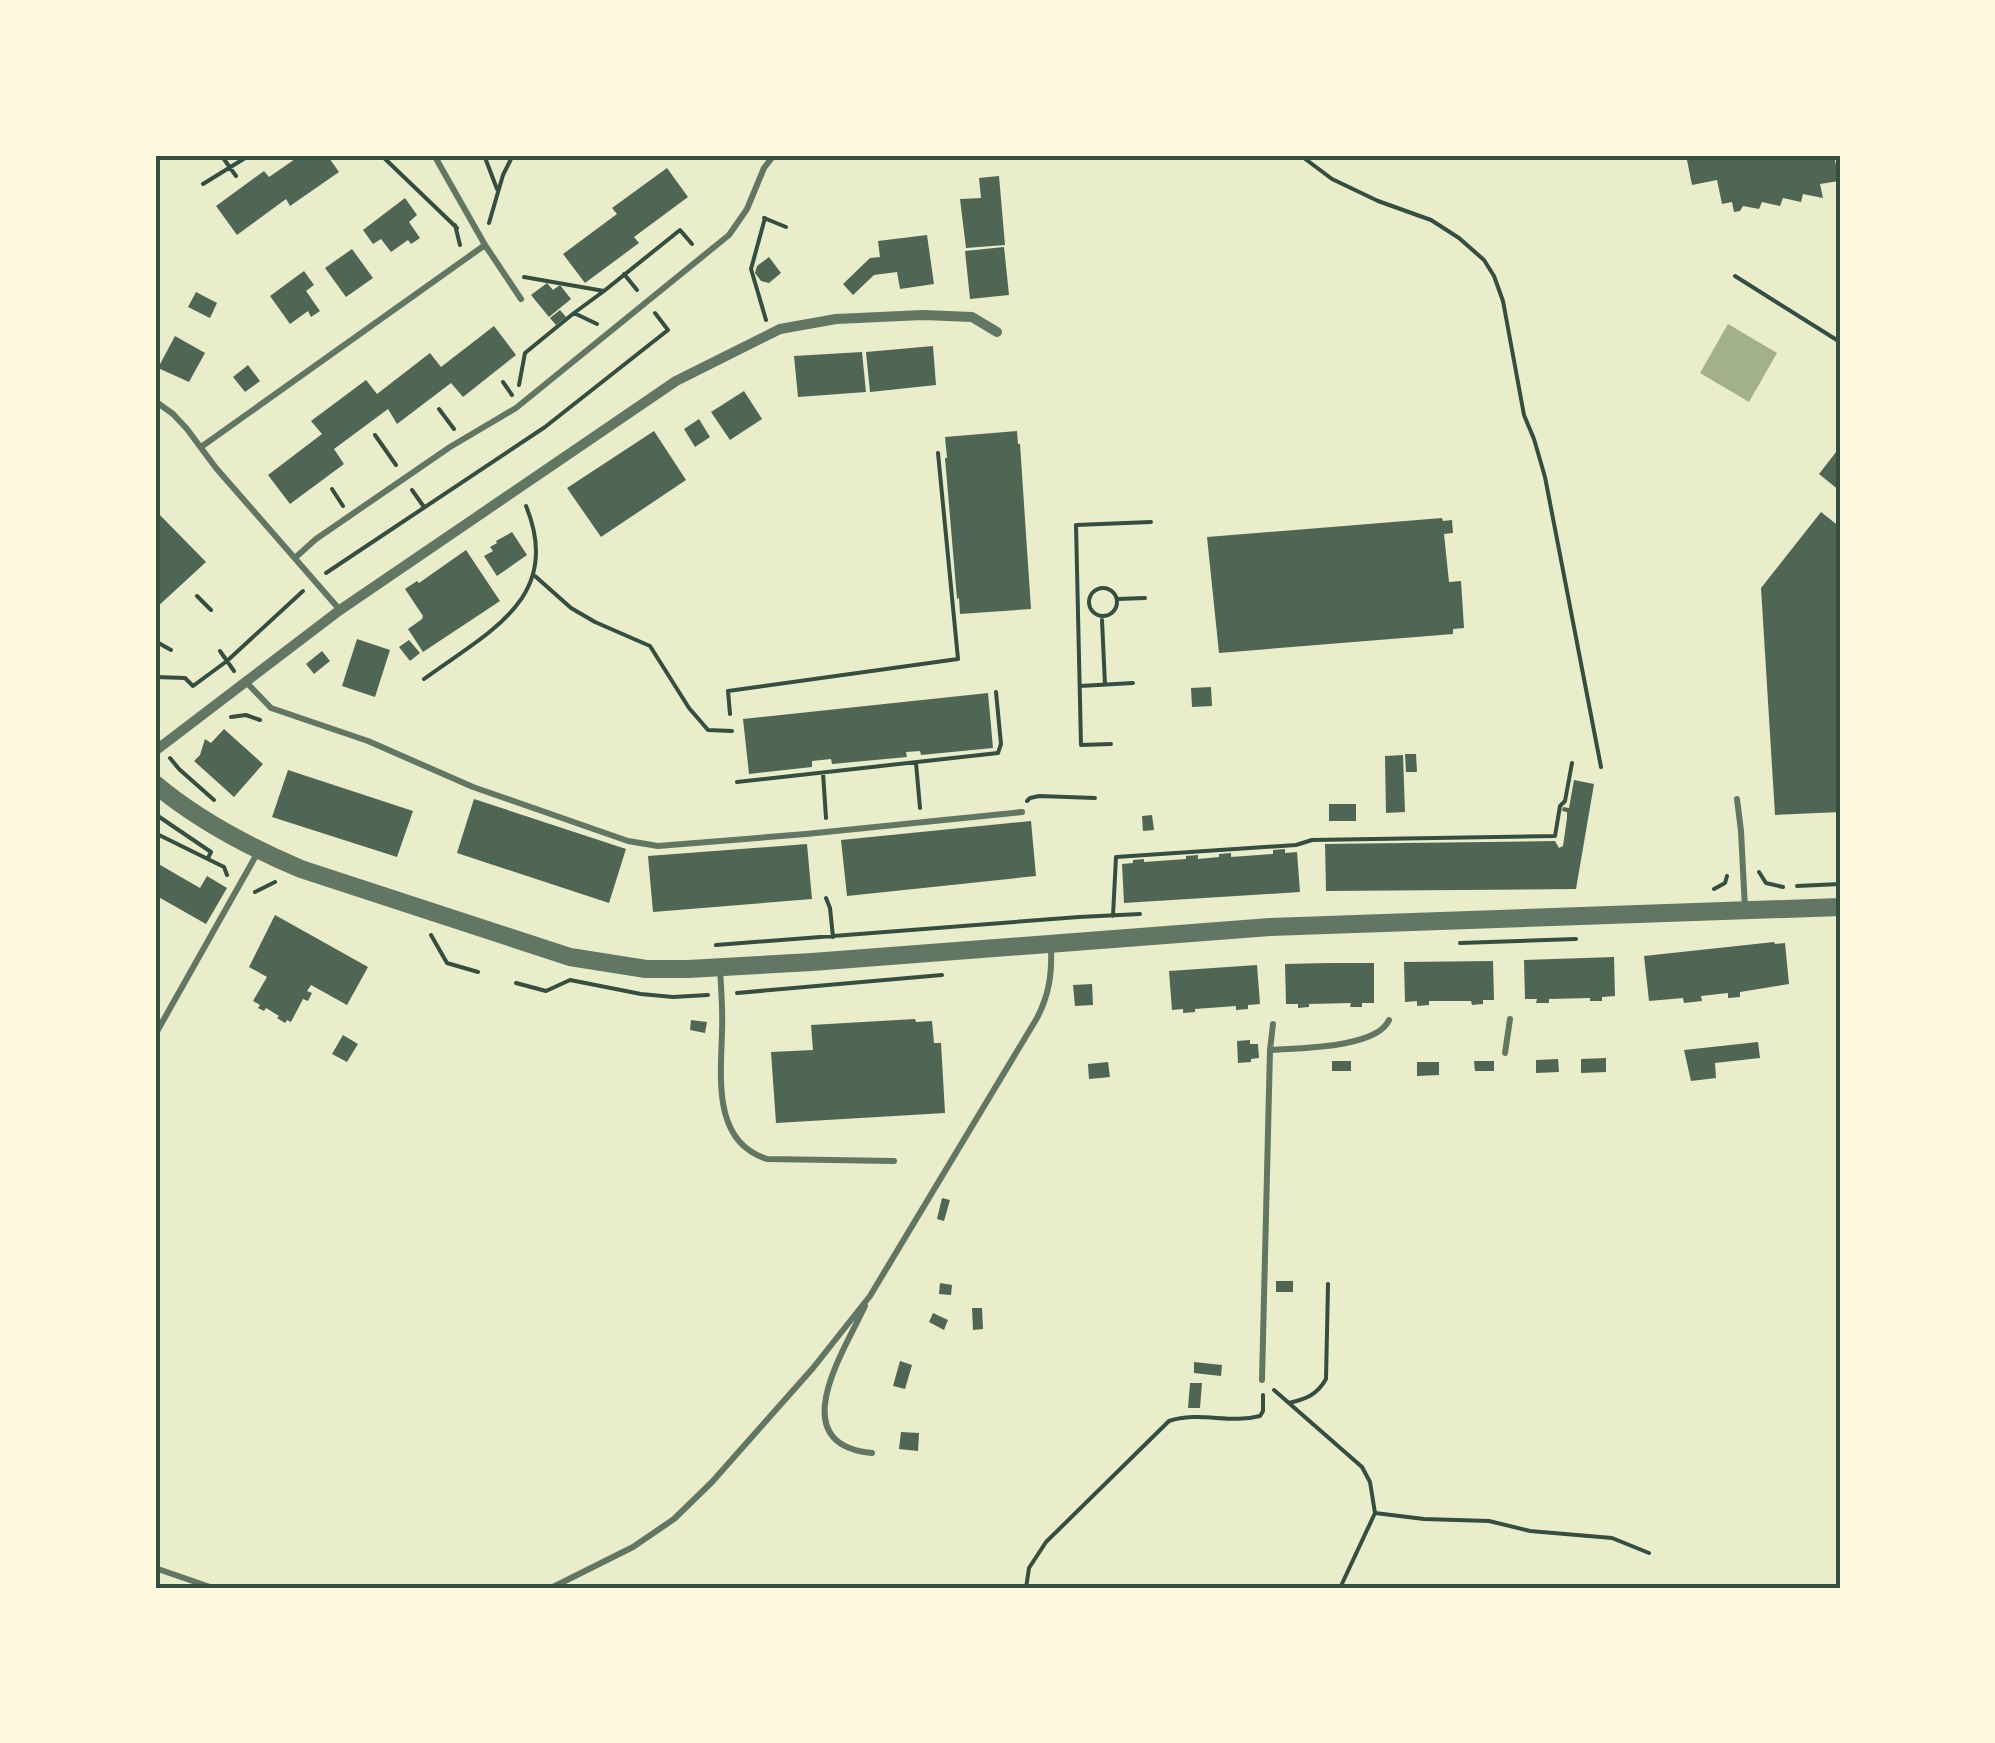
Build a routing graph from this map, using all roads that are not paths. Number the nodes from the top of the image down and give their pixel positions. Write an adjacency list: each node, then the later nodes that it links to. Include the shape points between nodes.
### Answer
1 (434, 155): 3 (lane)
2 (774, 155): 8 (lane, via 729,235 516,408)
3 (484, 244): 4 (lane); 7 (lane)
4 (521, 299)
5 (997, 332): 9 (street, via 972,317 923,315 836,319 770,334 676,381)
6 (155, 401): 7 (lane)
7 (200, 447): 8 (lane)
8 (296, 557): 9 (lane)
9 (340, 610): 10 (street)
10 (247, 682): 11 (street); 14 (lane, via 270,708 628,841 658,846)
11 (158, 749)
12 (155, 784): 15 (street)
13 (1736, 799): 17 (lane)
14 (1022, 812)
15 (258, 851): 19 (street, via 570,958 646,969); 23 (lane)
16 (1840, 906): 17 (street)
17 (1746, 910): 18 (street)
18 (1050, 942): 19 (street); 27 (lane, via 1051,983 1038,1018)
19 (720, 968): 26 (lane, via 720,1080 724,1110 741,1146 767,1159)
20 (1510, 1019): 25 (lane)
21 (1389, 1020): 24 (lane, via 1376,1036)
22 (1273, 1024): 24 (lane)
23 (155, 1035)
24 (1270, 1050): 28 (lane)
25 (1505, 1053)
26 (894, 1161)
27 (870, 1296): 29 (lane, via 827,1387 824,1410 828,1431 840,1444); 32 (lane, via 674,1519 633,1548)
28 (1262, 1380)
29 (872, 1453)
30 (155, 1568): 31 (lane)
31 (213, 1588)
32 (551, 1588)

